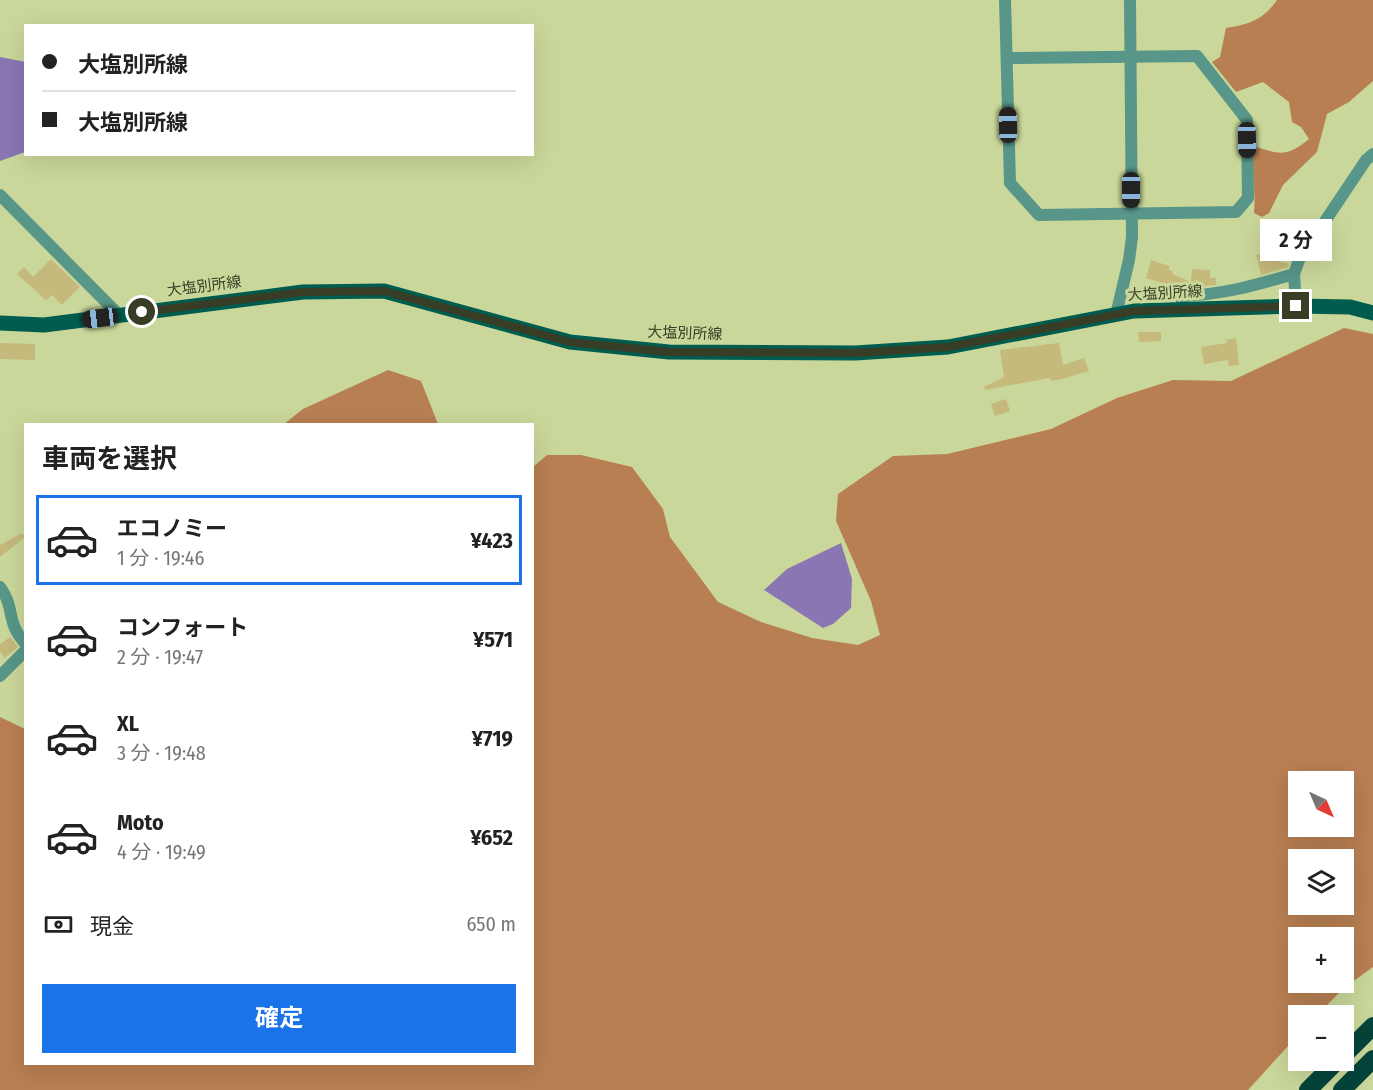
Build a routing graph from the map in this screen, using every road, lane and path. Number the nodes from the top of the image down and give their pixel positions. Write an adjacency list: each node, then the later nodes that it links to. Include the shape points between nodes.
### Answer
1 (1005, 0): 4 (street)
2 (1130, 0): 3 (street)
3 (1129, 56): 4 (street); 7 (street); 7 (street, via 1197,56 1247,120 1248,198 1236,212)
4 (1007, 58): 7 (street, via 1010,183 1039,215)
5 (1373, 154): 8 (street, via 1319,229)
6 (0, 195): 12 (street)
7 (1131, 213): 13 (street, via 1130,260)
8 (1294, 274): 9 (street); 10 (street, via 1210,296 1182,296)
9 (1296, 306): 10 (main road, 大塩別所線); 11 (main road, 大塩別所線, via 1350,307)
10 (1182, 310): 13 (main road, 大塩別所線)
11 (1373, 313)
12 (119, 315): 13 (main road, 大塩別所線, via 303,292 384,291 570,342 669,352 855,353 948,347); 14 (main road, 大塩別所線, via 44,325)
13 (1116, 315)
14 (0, 323)
15 (0, 587): 16 (street, via 10,602 15,632)
16 (24, 642)
17 (24, 652): 18 (street)
18 (0, 676)
19 (1373, 1026): 20 (highway)
20 (1354, 1045)
21 (1373, 1059): 24 (highway)
22 (1327, 1071): 23 (highway)
23 (1308, 1090)
24 (1342, 1090)

